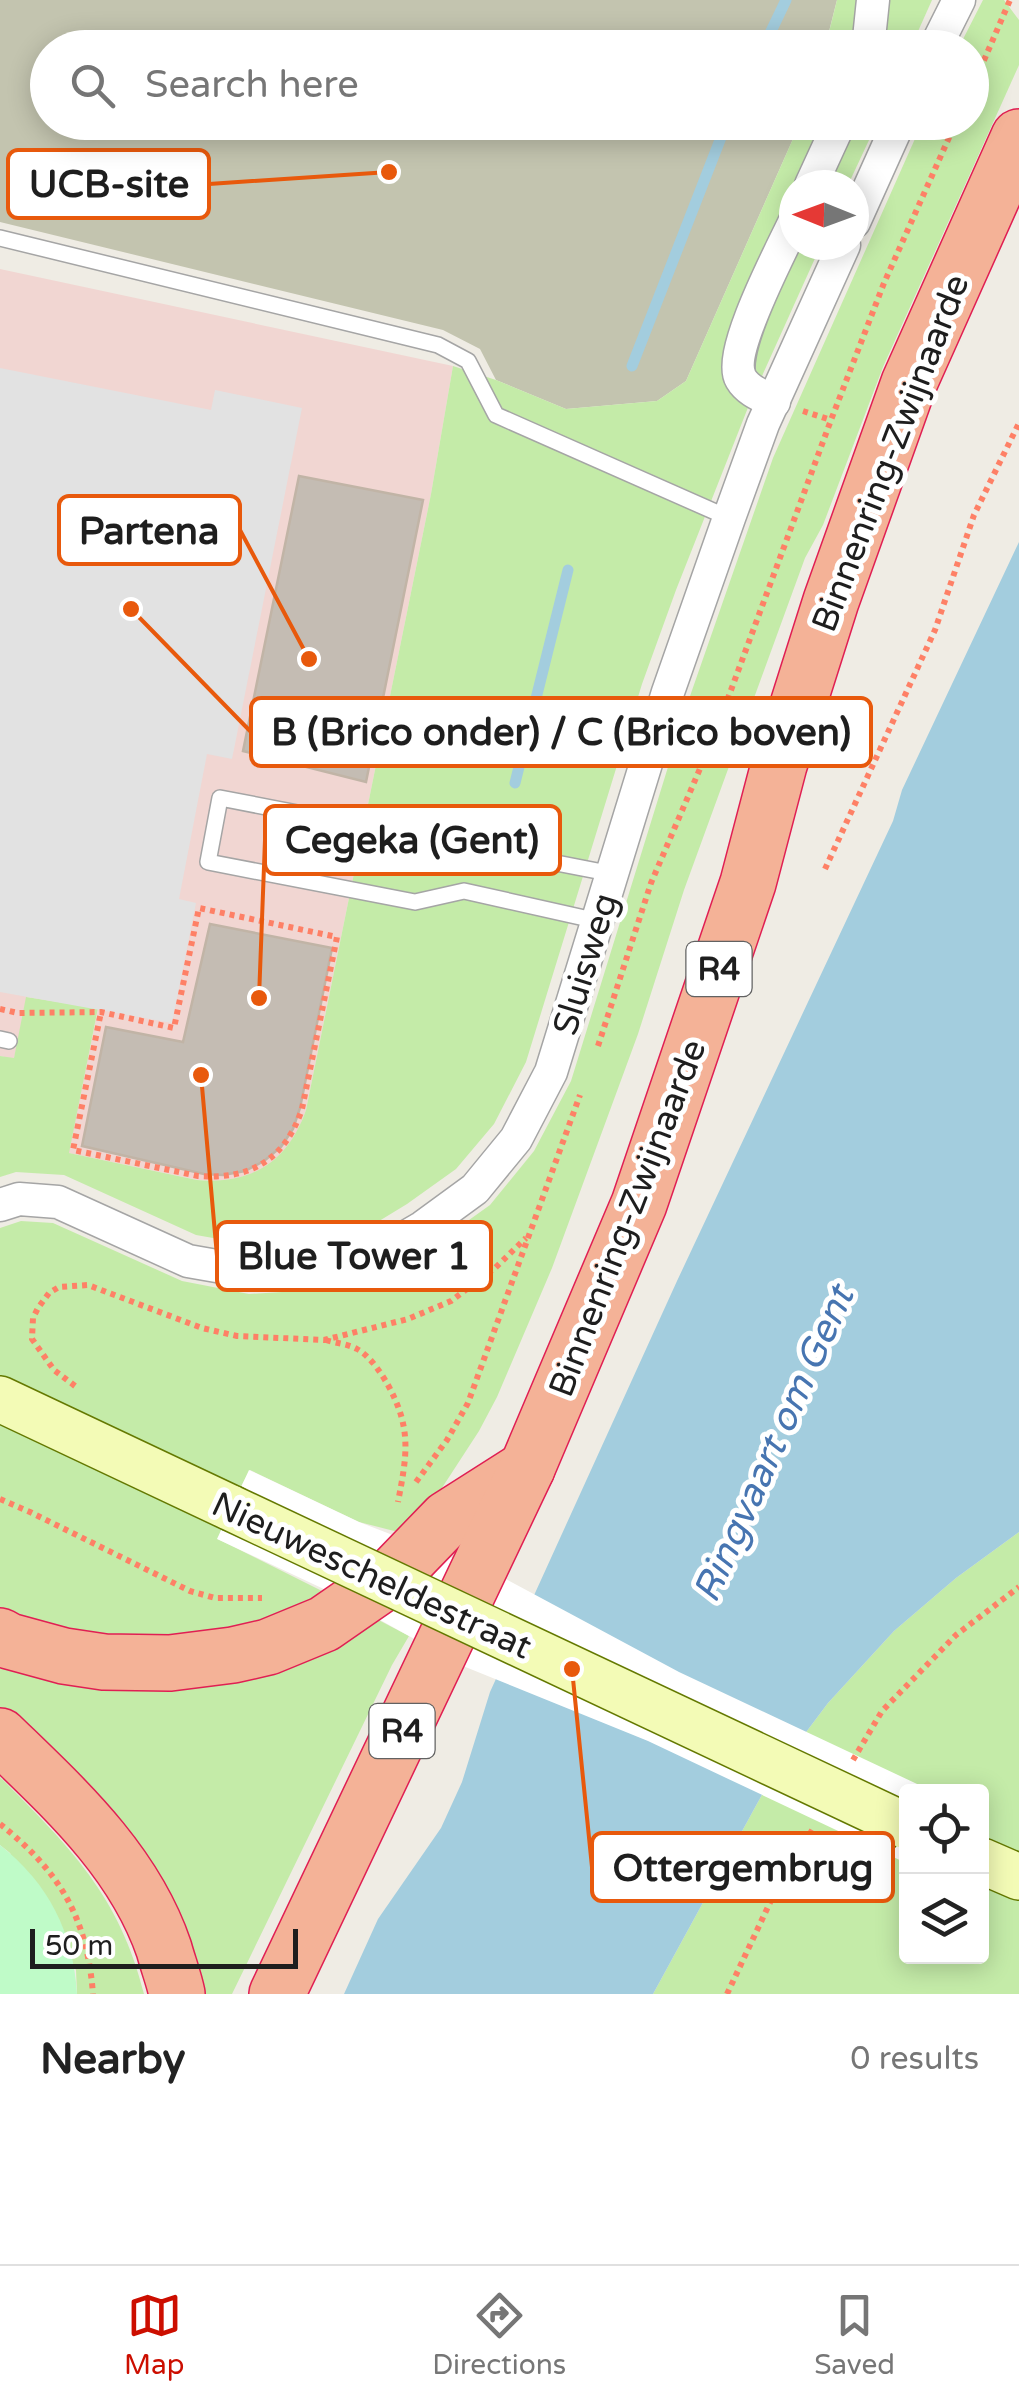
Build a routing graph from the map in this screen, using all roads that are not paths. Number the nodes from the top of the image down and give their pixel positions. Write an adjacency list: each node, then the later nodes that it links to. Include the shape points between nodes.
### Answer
1 (873, 0): 3 (street)
2 (958, 0): 4 (street)
3 (870, 30)
4 (944, 30)
5 (1019, 137): 19 (highway, Binnenring-Zwijnaarde / R4, via 909,383 831,601 748,883 639,1204)
6 (832, 140): 8 (street)
7 (891, 140): 9 (street)
8 (819, 170)
9 (869, 189)
10 (0, 238): 14 (lane, via 438,345 468,361 496,414)
11 (779, 258): 13 (street, via 740,348 738,371 753,392)
12 (837, 260): 13 (street, Sluisweg)
13 (774, 402): 14 (street, Sluisweg)
14 (730, 518): 15 (street, Sluisweg)
15 (613, 874): 16 (street, Sluisweg); 16 (lane, via 220,798 208,862 415,902 464,892)
16 (598, 921): 17 (street, Sluisweg, via 551,1072 516,1139 475,1189 376,1255 311,1269 251,1272 188,1261 58,1202 18,1199)
17 (0, 1205)
18 (0, 1399): 22 (main road, Nieuwescheldestraat, bridge)
19 (527, 1468): 20 (highway, via 447,1519 390,1580 324,1624 268,1647 170,1663 104,1662); 26 (highway, Binnenring-Zwijnaarde / R4)
20 (0, 1636)
21 (0, 1736): 25 (highway, via 78,1811 128,1872 155,1922)
22 (899, 1823)
23 (989, 1864): 24 (main road)
24 (1019, 1878)
25 (176, 1994)
26 (277, 1994)

